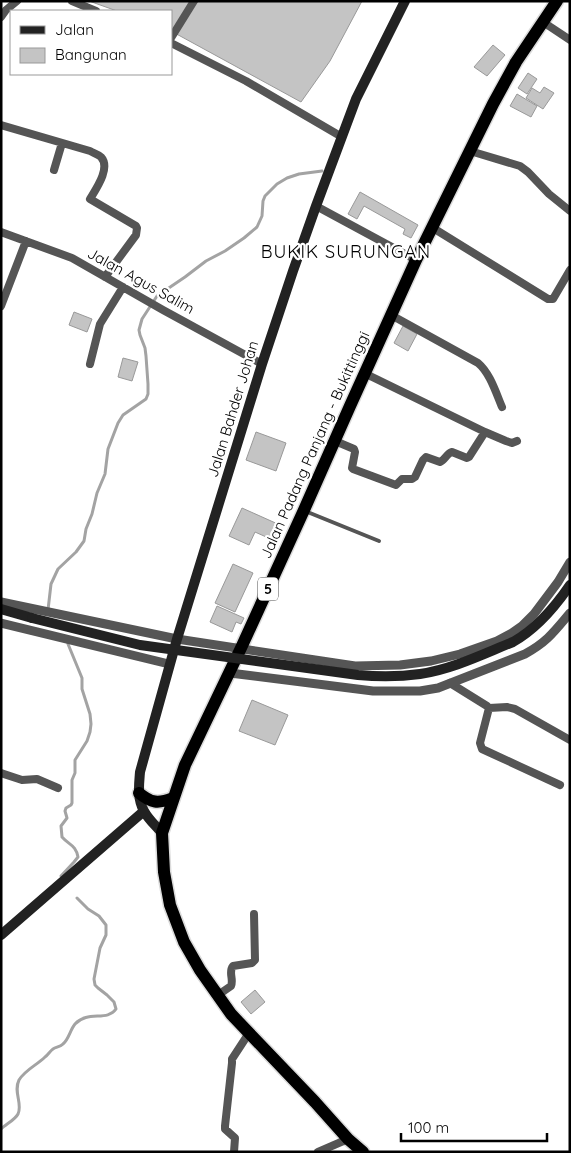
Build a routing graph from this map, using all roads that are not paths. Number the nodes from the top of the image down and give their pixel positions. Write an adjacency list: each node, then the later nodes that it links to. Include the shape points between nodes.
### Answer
1 (16, 1): 7 (street)
2 (72, 1): 6 (street)
3 (194, 1): 9 (street)
4 (405, 1): 13 (main road, Jalan Bahder Johan, via 356,99)
5 (557, 1): 8 (highway, Jalan Padang Panjang - Bukittinggi / 5)
6 (94, 10)
7 (1, 17)
8 (543, 22): 10 (street); 15 (highway, Jalan Padang Panjang - Bukittinggi / 5, via 516,62)
9 (172, 36)
10 (570, 40)
11 (172, 44): 13 (street, via 246,81)
12 (1, 125): 14 (street)
13 (342, 137): 17 (main road, Jalan Bahder Johan)
14 (62, 143): 16 (street); 24 (street, via 101,157 105,164 104,173 90,199 137,228 136,235)
15 (470, 151): 18 (street, via 520,166); 19 (highway, Jalan Padang Panjang - Bukittinggi / 5)
16 (54, 170)
17 (316, 206): 22 (street); 29 (main road, Jalan Bahder Johan)
18 (570, 211)
19 (433, 228): 22 (highway, Jalan Padang Panjang - Bukittinggi / 5); 23 (street, via 548,299 553,299)
20 (1, 232): 21 (street, Jalan Agus Salim)
21 (26, 241): 24 (street, Jalan Agus Salim, via 72,258); 26 (street)
22 (416, 260): 27 (highway, Jalan Padang Panjang - Bukittinggi / 5)
23 (570, 270)
24 (105, 277): 25 (street, Jalan Agus Salim)
25 (123, 287): 28 (street, via 100,324); 29 (street, Jalan Agus Salim)
26 (1, 306)
27 (391, 315): 30 (highway, Jalan Padang Panjang - Bukittinggi / 5); 31 (street, via 478,363)
28 (90, 364)
29 (262, 364): 46 (main road, Jalan Bahder Johan)
30 (364, 373): 32 (street); 33 (highway, Jalan Padang Panjang - Bukittinggi / 5)
31 (502, 407)
32 (485, 432): 33 (street, via 469,457 452,452 440,462 426,457 415,477 402,479 396,485 353,469 354,450); 34 (street)
33 (335, 441): 35 (highway, Jalan Padang Panjang - Bukittinggi / 5)
34 (517, 442)
35 (304, 510): 36 (lane); 47 (highway, Jalan Padang Panjang - Bukittinggi / 5)
36 (379, 541)
37 (570, 562): 47 (street, via 522,626 497,641 460,654 400,665 355,666)
38 (570, 585): 44 (main road, bridge, via 538,624 513,642 446,668 400,676 358,675 140,645)
39 (570, 595): 44 (main road, via 538,632 515,647 450,674 402,683 358,682 154,654)
40 (1, 602): 46 (street)
41 (1, 609): 44 (main road)
42 (570, 613): 50 (street, via 538,647)
43 (1, 615): 44 (main road)
44 (31, 621)
45 (1, 623): 48 (street)
46 (177, 639): 47 (street); 48 (main road, Jalan Bahder Johan)
47 (241, 648): 49 (highway, Jalan Padang Panjang - Bukittinggi / 5)
48 (169, 664): 56 (main road, Jalan Bahder Johan, via 140,772)
49 (230, 673): 50 (street, via 373,691 420,690); 57 (highway, Jalan Padang Panjang - Bukittinggi / 5, via 185,765)
50 (450, 683): 51 (street)
51 (489, 708): 52 (street, via 515,709); 54 (street, via 480,743 482,748)
52 (570, 740)
53 (1, 773): 55 (street, via 22,780 37,779)
54 (560, 785)
55 (58, 788)
56 (139, 793): 57 (highway, via 158,802); 58 (main road, Jalan Bahder Johan)
57 (173, 798): 59 (highway, Jalan Padang Panjang - Bukittinggi / 5)
58 (144, 811): 59 (main road, Jalan Bahder Johan); 61 (main road)
59 (162, 832): 62 (highway, Jalan Padang Panjang - Bukittinggi / 5, via 170,905 184,942)
60 (254, 914): 62 (street, via 255,960 233,966 230,970 231,986)
61 (1, 935)
62 (218, 995): 63 (highway, Jalan Padang Panjang - Bukittinggi / 5)
63 (249, 1034): 64 (highway, Jalan Padang Panjang - Bukittinggi / 5); 65 (street, via 232,1059 225,1129 235,1138)
64 (348, 1138): 66 (street); 67 (highway, Jalan Padang Panjang - Bukittinggi / 5)
65 (234, 1152)
66 (318, 1152)
67 (363, 1152)

